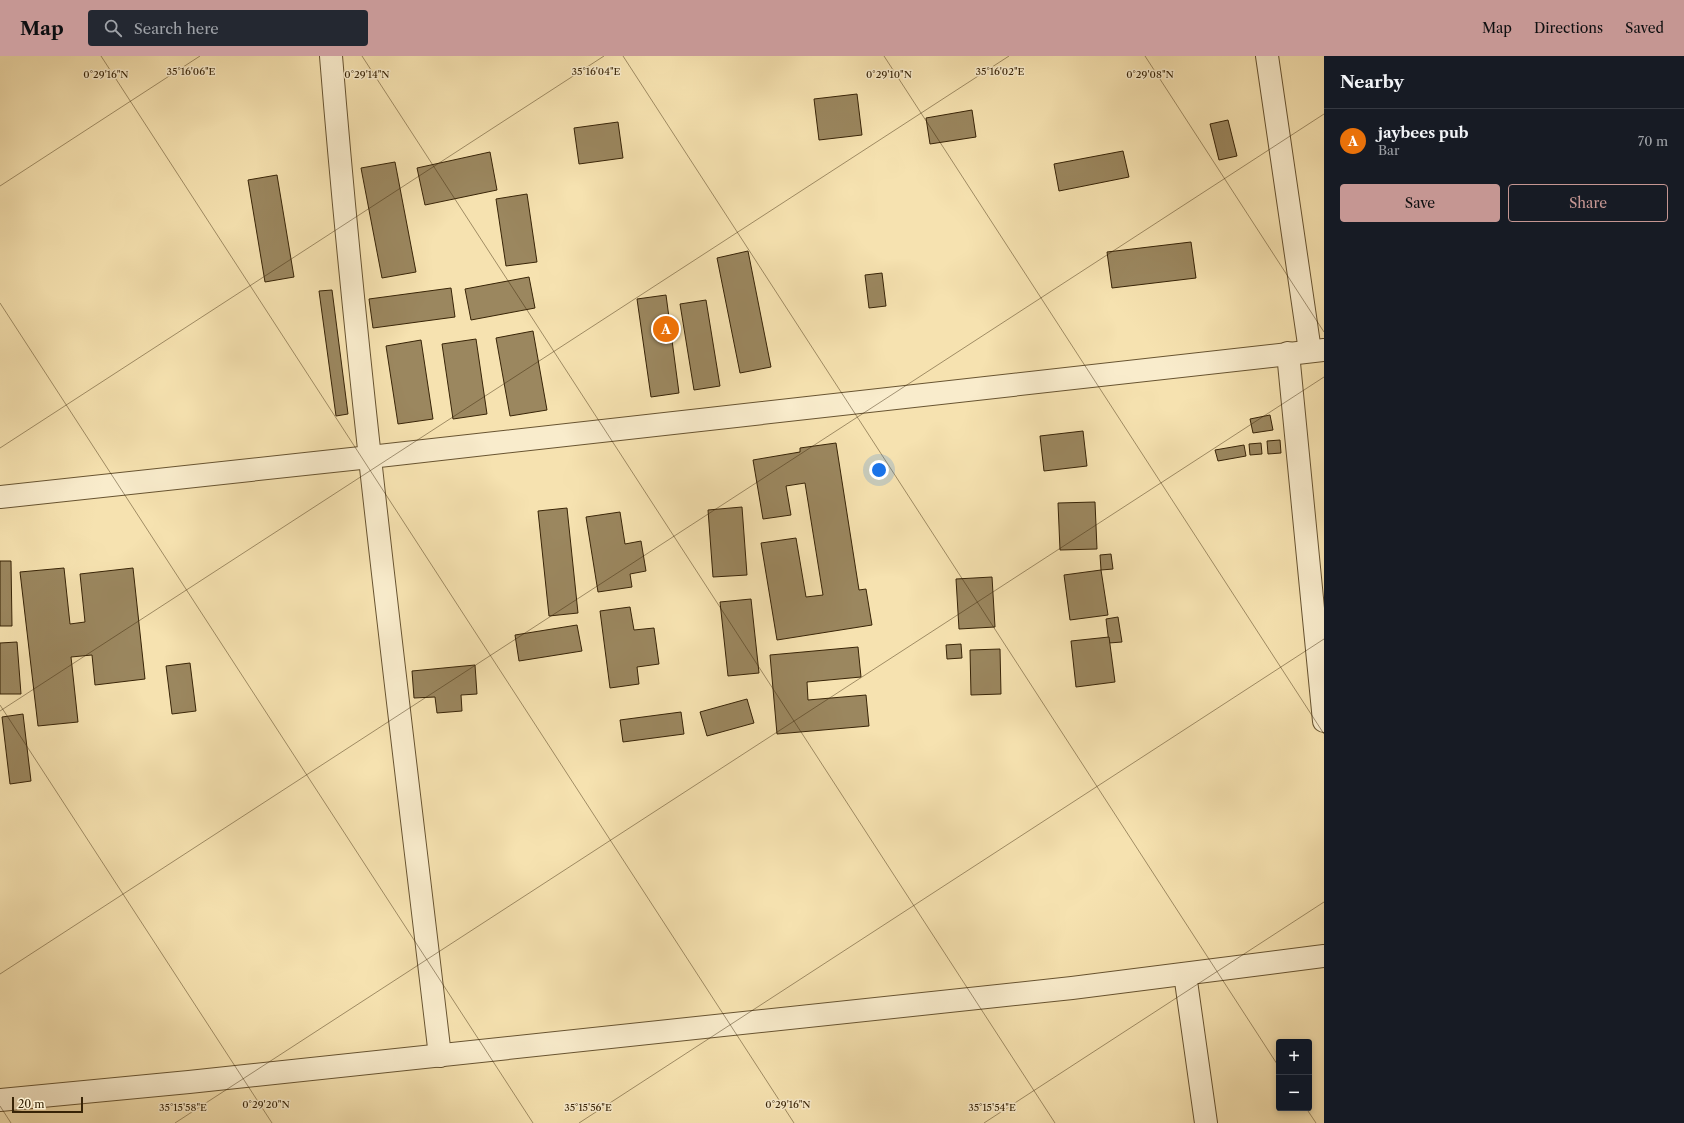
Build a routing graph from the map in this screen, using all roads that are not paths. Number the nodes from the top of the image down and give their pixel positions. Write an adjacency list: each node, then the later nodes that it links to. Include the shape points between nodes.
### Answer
1 (331, 56): 5 (street)
2 (1267, 56): 3 (street)
3 (1317, 350): 4 (street)
4 (1288, 353): 5 (street); 7 (street)
5 (370, 458): 6 (street); 10 (street)
6 (0, 497)
7 (1324, 720)
8 (1324, 956): 9 (street)
9 (1185, 974): 10 (street); 12 (street)
10 (440, 1056): 11 (street)
11 (0, 1100)
12 (1206, 1123)

